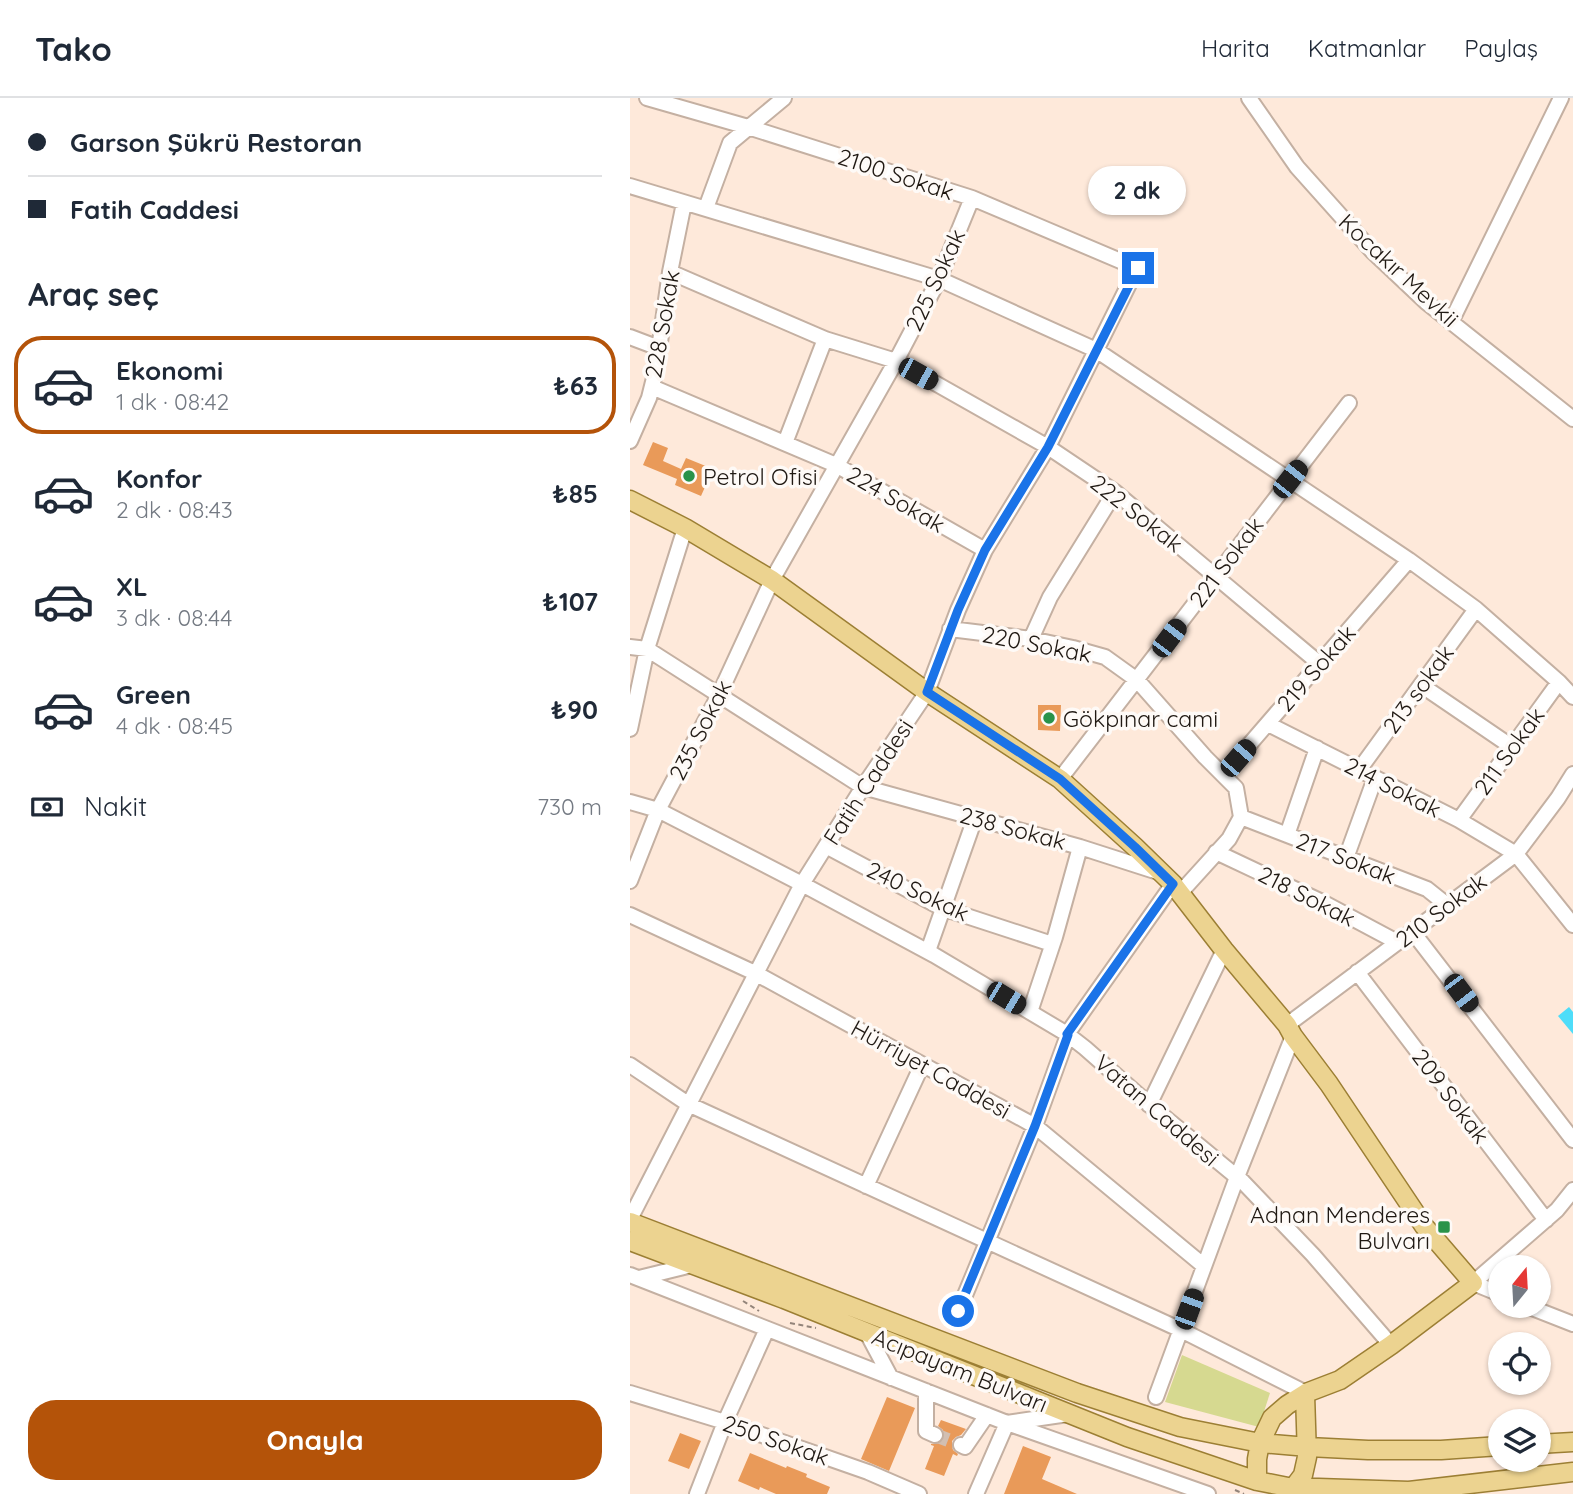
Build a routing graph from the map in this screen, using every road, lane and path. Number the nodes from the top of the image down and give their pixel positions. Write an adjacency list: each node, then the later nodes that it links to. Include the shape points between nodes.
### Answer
1 (647, 98): 5 (street, 2100 Sokak)
2 (784, 98): 5 (street)
3 (1249, 98): 13 (street, Kocakır Mevkii, via 1297,167 1373,252)
4 (1561, 98): 13 (street)
5 (748, 127): 7 (street, 2100 Sokak); 9 (street, via 730,143)
6 (630, 187): 8 (street)
7 (972, 198): 10 (street, 2100 Sokak); 12 (street, 225 Sokak)
8 (684, 203): 9 (street); 11 (street, 228 Sokak)
9 (706, 208): 12 (street)
10 (1138, 268): 17 (street, Fatih Caddesi)
11 (670, 272): 15 (street); 16 (street, 228 Sokak)
12 (939, 279): 17 (street); 18 (street, 225 Sokak)
13 (1451, 322): 21 (street, Kocakır Mevkii)
14 (630, 337): 16 (street)
15 (825, 339): 18 (street); 23 (street)
16 (659, 348): 19 (street, 228 Sokak)
17 (1096, 350): 24 (street, Fatih Caddesi); 26 (street)
18 (896, 361): 24 (street, 222 Sokak); 25 (street, 225 Sokak)
19 (652, 387): 22 (street, 228 Sokak); 23 (street, 224 Sokak)
20 (1349, 403): 26 (street, 221 Sokak)
21 (1573, 419)
22 (630, 441)
23 (785, 443): 25 (street, 224 Sokak)
24 (1048, 447): 27 (street, 222 Sokak); 30 (street, Fatih Caddesi)
25 (836, 465): 30 (street, 224 Sokak); 33 (street, 225 Sokak)
26 (1290, 479): 31 (street); 32 (street, 221 Sokak)
27 (1115, 492): 32 (street, 222 Sokak); 36 (street, via 1050,597)
28 (630, 500): 29 (main road)
29 (685, 528): 33 (main road); 38 (street)
30 (985, 550): 35 (street, Fatih Caddesi)
31 (1409, 560): 34 (street); 39 (street, 219 Sokak)
32 (1216, 576): 39 (street, 222 Sokak); 40 (street, 221 Sokak)
33 (772, 580): 43 (main road); 44 (street, 235 Sokak)
34 (1476, 609): 41 (street); 42 (street, 213 sokak)
35 (950, 629): 36 (street, 220 Sokak); 43 (street, Fatih Caddesi)
36 (1031, 639): 40 (street, 220 Sokak, via 1105,657)
37 (630, 647): 38 (street)
38 (646, 649): 44 (street, 238 Sokak); 47 (street)
39 (1320, 664): 46 (street, 219 Sokak)
40 (1137, 680): 52 (street, 220 Sokak); 54 (street, 221 Sokak)
41 (1559, 682): 45 (street); 48 (street, 211 Sokak)
42 (1421, 685): 48 (street); 50 (street, 213 sokak)
43 (927, 692): 54 (main road); 55 (street, Fatih Caddesi)
44 (719, 695): 55 (street, 238 Sokak); 57 (street, 235 Sokak)
45 (1573, 697)
46 (1268, 724): 49 (street, 214 Sokak); 52 (street, 219 Sokak)
47 (630, 729)
48 (1512, 747): 60 (street, 211 Sokak)
49 (1317, 748): 50 (street, 214 Sokak); 61 (street)
50 (1359, 770): 53 (street, 214 Sokak)
51 (1573, 774): 65 (street, 210 Sokak)
52 (1223, 775): 58 (street, 220 Sokak, via 1236,788)
53 (1375, 778): 60 (street, 214 Sokak); 66 (street)
54 (1060, 779): 69 (main road)
55 (863, 787): 59 (street, 238 Sokak); 62 (street, Fatih Caddesi)
56 (630, 802): 57 (street, Vatan Caddesi)
57 (658, 810): 67 (street, 235 Sokak); 68 (street, Vatan Caddesi)
58 (1241, 817): 61 (street, 217 Sokak); 64 (street)
59 (975, 818): 63 (street, 238 Sokak); 71 (street)
60 (1459, 820): 65 (street, 214 Sokak)
61 (1287, 835): 66 (street, 217 Sokak)
62 (826, 846): 68 (street, Fatih Caddesi); 71 (street, 240 Sokak)
63 (1080, 847): 69 (street, 238 Sokak); 76 (street)
64 (1216, 852): 69 (street); 75 (street, 218 Sokak)
65 (1516, 854): 70 (street, 210 Sokak); 73 (street)
66 (1346, 858): 70 (street, 217 Sokak, via 1427,889)
67 (630, 881)
68 (802, 884): 78 (street, Vatan Caddesi); 80 (street, Fatih Caddesi)
69 (1172, 884): 77 (main road); 83 (street)
70 (1447, 905): 74 (street, 210 Sokak)
71 (942, 908): 76 (street, 240 Sokak); 78 (street)
72 (630, 915): 80 (street, Hürriyet Caddesi)
73 (1573, 925)
74 (1412, 931): 75 (street, 210 Sokak); 89 (street)
75 (1397, 942): 79 (street, 210 Sokak)
76 (1052, 944): 81 (street)
77 (1224, 950): 82 (main road); 87 (street)
78 (928, 951): 81 (street, Vatan Caddesi)
79 (1357, 972): 82 (street, 210 Sokak); 94 (street, 209 Sokak)
80 (755, 973): 85 (street, Hürriyet Caddesi); 86 (street, Fatih Caddesi)
81 (1030, 1012): 83 (street, Vatan Caddesi)
82 (1290, 1030): 90 (street); 100 (main road, via 1423,1226)
83 (1068, 1035): 87 (street, Vatan Caddesi); 88 (street)
84 (630, 1065): 86 (street)
85 (922, 1065): 88 (street, Hürriyet Caddesi); 91 (street)
86 (688, 1104): 91 (street); 93 (street, Fatih Caddesi)
87 (1149, 1105): 90 (street, Vatan Caddesi)
88 (1035, 1126): 96 (street); 98 (street, Hürriyet Caddesi)
89 (1573, 1140)
90 (1237, 1177): 98 (street); 108 (street, Vatan Caddesi)
91 (866, 1185): 96 (street)
92 (1573, 1190): 94 (street)
93 (630, 1220): 120 (main road, Acıpayam Bulvarı, via 1077,1393 1180,1427)
94 (1546, 1220): 100 (street)
95 (630, 1241): 97 (main road, Acıpayam Bulvarı)
96 (987, 1241): 102 (street); 106 (street)
97 (692, 1265): 99 (street); 107 (main road, Acıpayam Bulvarı)
98 (1204, 1266): 106 (street)
99 (633, 1279): 105 (street)
100 (1473, 1283): 101 (street); 108 (main road)
101 (1488, 1289)
102 (958, 1311)
103 (1551, 1315): 104 (street)
104 (1573, 1324)
105 (767, 1329): 109 (street); 116 (street)
106 (1181, 1330): 112 (street); 113 (street)
107 (867, 1333): 109 (street); 114 (main road, Acıpayam Bulvarı)
108 (1391, 1345): 112 (main road, via 1340,1380)
109 (891, 1378): 110 (street)
110 (926, 1391): 115 (street); 118 (street, via 926,1431)
111 (630, 1393): 116 (street, 250 Sokak)
112 (1306, 1393): 120 (main road, via 1272,1418); 123 (main road)
113 (1156, 1397)
114 (1068, 1414): 117 (street); 126 (main road, Acıpayam Bulvarı)
115 (987, 1415): 117 (street); 122 (street, via 965,1447)
116 (725, 1422): 128 (street); 129 (street, 250 Sokak)
117 (1007, 1423): 130 (street); 131 (street)
118 (935, 1435)
119 (1573, 1442): 121 (main road)
120 (1260, 1443): 123 (main road, Acıpayam Bulvarı); 126 (main road)
121 (1551, 1443)
122 (961, 1445)
123 (1308, 1447): 124 (main road, Acıpayam Bulvarı); 127 (main road, via 1303,1475)
124 (1488, 1447)
125 (1573, 1472): 127 (main road, Acıpayam Bulvarı, via 1409,1492)
126 (1258, 1487): 127 (main road, Acıpayam Bulvarı)
127 (1291, 1490)
128 (697, 1494)
129 (919, 1494)
130 (976, 1494)
131 (1208, 1494)

